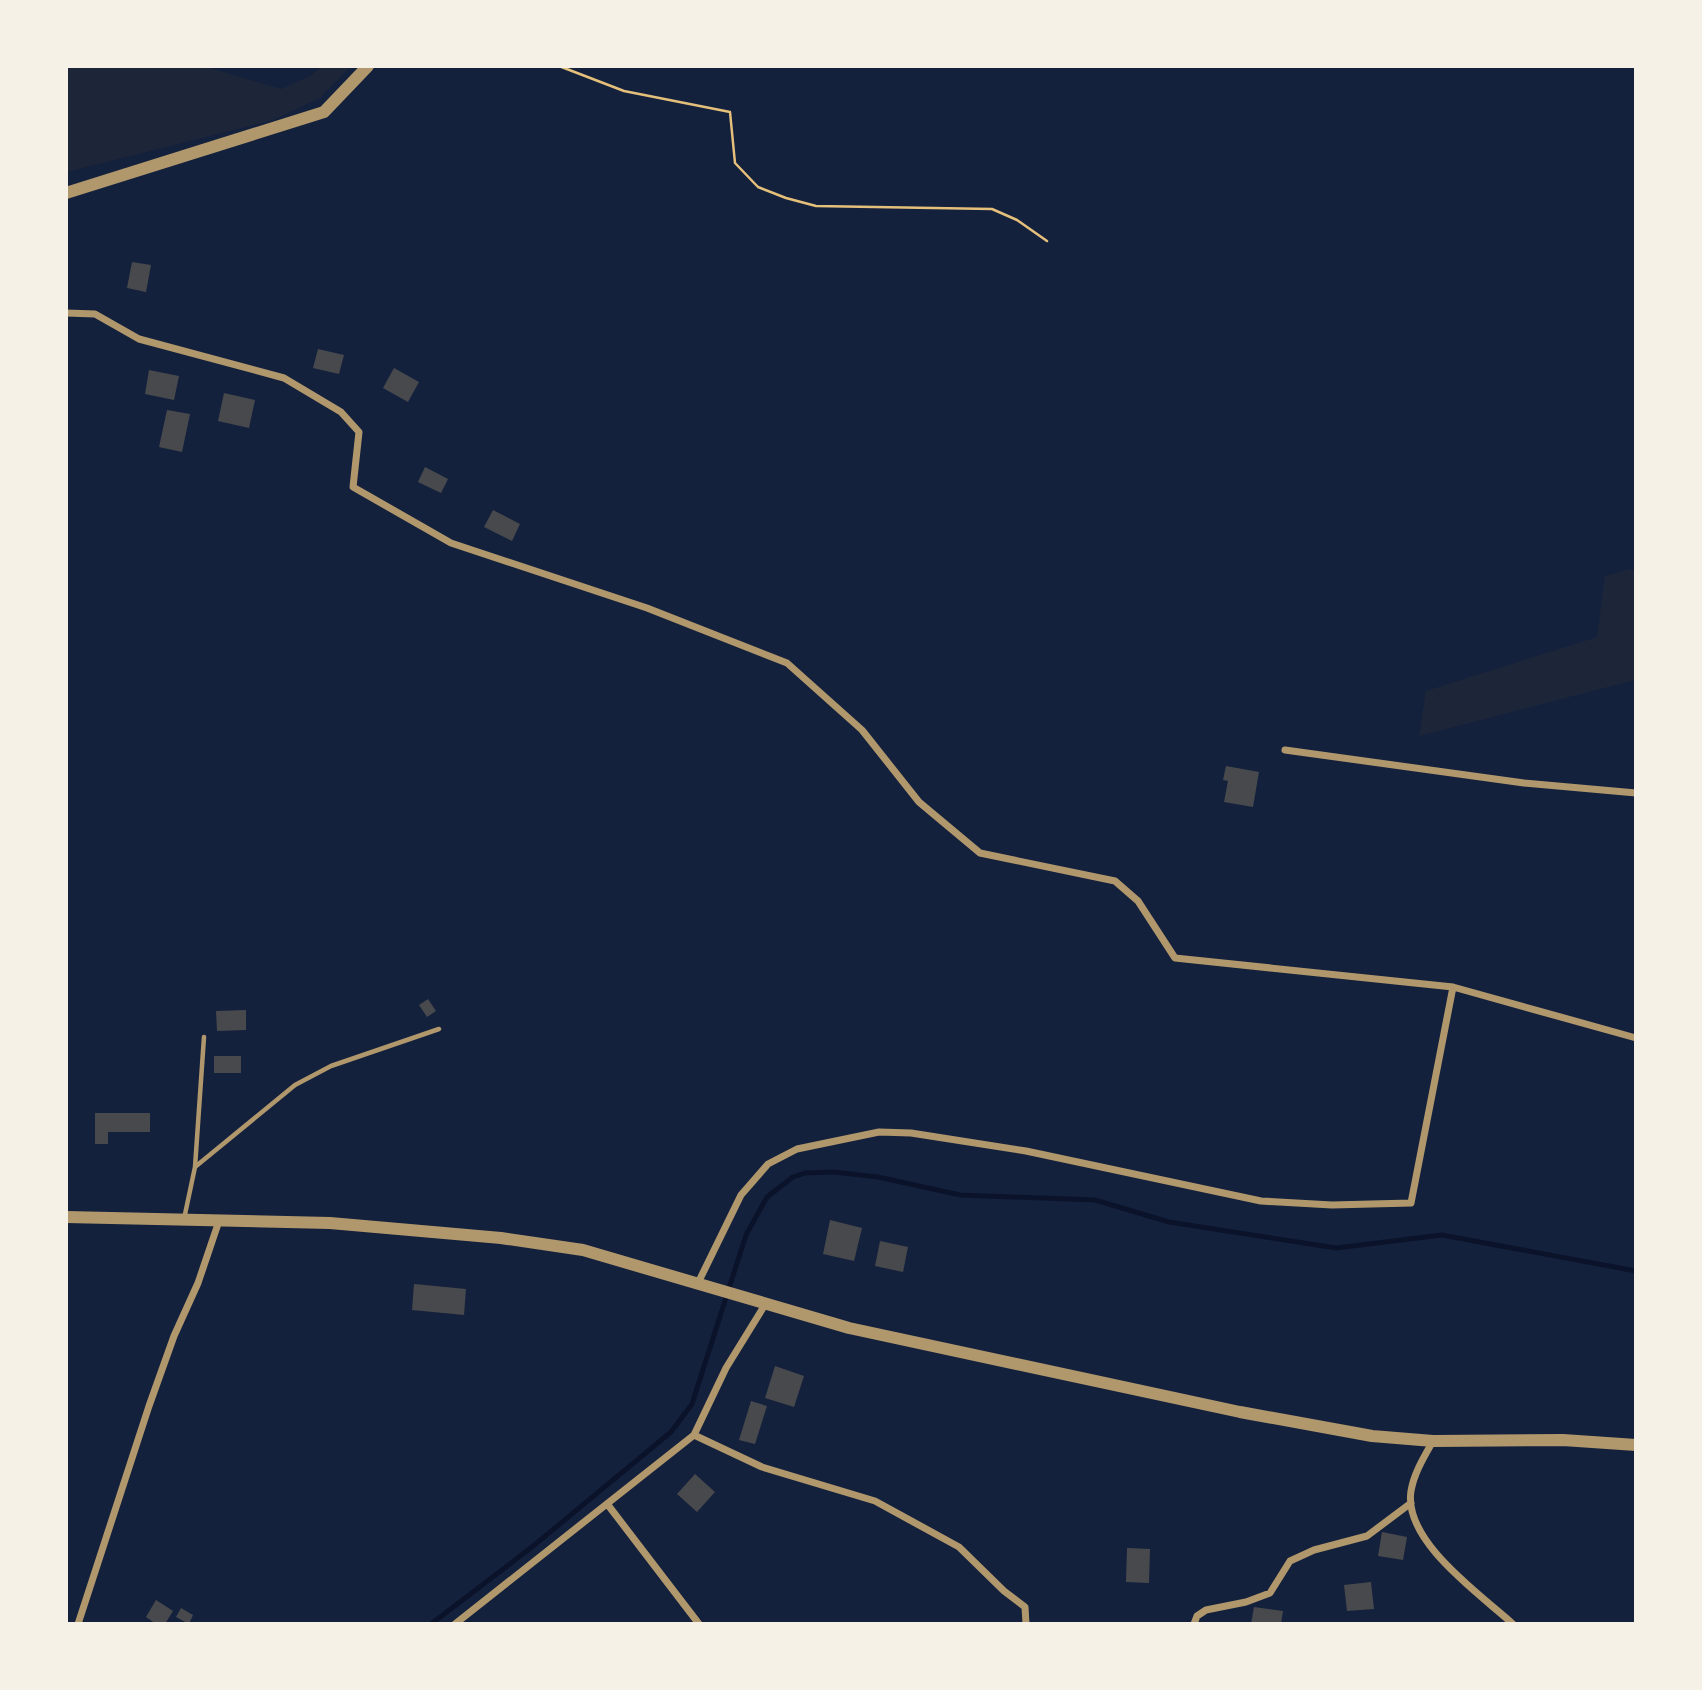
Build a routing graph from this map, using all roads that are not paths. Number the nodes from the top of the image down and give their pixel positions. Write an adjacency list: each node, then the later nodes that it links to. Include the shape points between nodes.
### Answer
1 (368, 66): 2 (street, via 324,112)
2 (66, 193)
3 (66, 313): 6 (street, via 95,314 139,339 284,378 341,412 359,432 353,487 451,543 647,608 787,663 862,730 919,802 980,853 1115,881 1138,901 1175,958)
4 (1285, 750): 5 (street, via 1524,783)
5 (1636, 793)
6 (1454, 987): 9 (street); 14 (street, via 1411,1203 1332,1205 1261,1200 1026,1151 879,1132 797,1149 768,1164 741,1195)
7 (439, 1029): 10 (lane, via 331,1066 295,1085)
8 (204, 1037): 10 (lane)
9 (1636, 1038)
10 (195, 1167): 12 (lane)
11 (66, 1217): 12 (street)
12 (184, 1220): 13 (street)
13 (219, 1221): 14 (street, via 330,1223 501,1238 583,1250); 21 (street, via 149,1406)
14 (698, 1283): 15 (street)
15 (766, 1303): 16 (street, via 726,1368); 17 (street, via 849,1328 1073,1378 1372,1436)
16 (694, 1435): 20 (street); 24 (street, via 762,1468 875,1502 959,1547 1025,1606)
17 (1433, 1441): 18 (street, via 1563,1440); 19 (street, via 1418,1468)
18 (1636, 1445)
19 (1411, 1503): 25 (street, via 1367,1536 1314,1549 1290,1561 1270,1593 1206,1609); 26 (street, via 1418,1524 1447,1566)
20 (608, 1505): 22 (street); 23 (street)
21 (78, 1623)
22 (455, 1623)
23 (699, 1623)
24 (1026, 1623)
25 (1194, 1623)
26 (1513, 1623)

